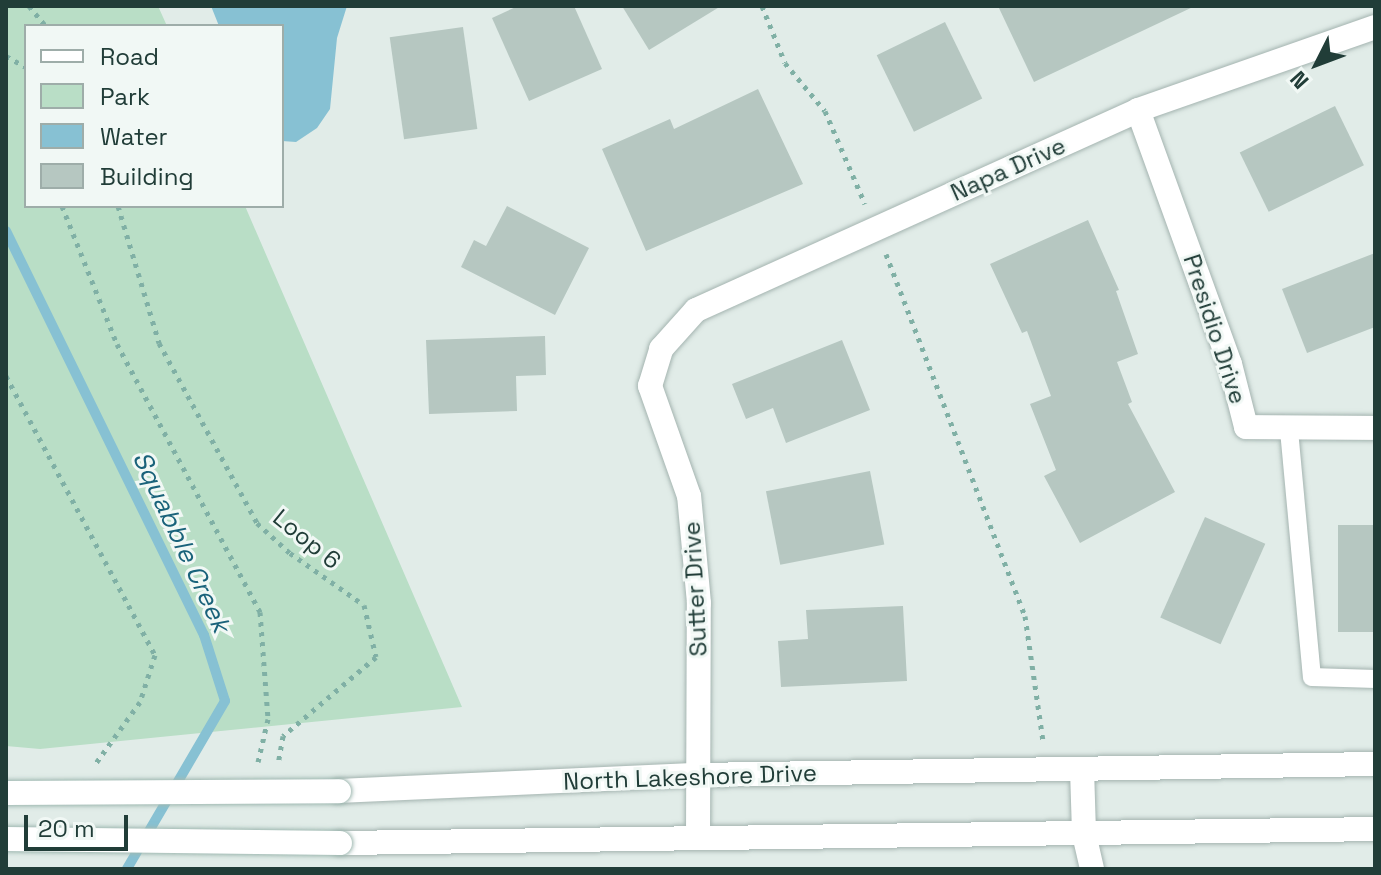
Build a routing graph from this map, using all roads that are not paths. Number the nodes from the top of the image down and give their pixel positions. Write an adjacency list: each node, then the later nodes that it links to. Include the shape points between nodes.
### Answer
1 (1375, 27): 2 (main road, Napa Drive)
2 (1138, 110): 3 (main road, Napa Drive, via 696,310); 5 (main road, Presidio Drive, via 1230,364 1246,427)
3 (661, 349): 9 (main road, Sutter Drive, via 650,386 689,496 699,603)
4 (1375, 428): 5 (main road, Presidio Drive)
5 (1289, 430): 6 (lane, via 1312,677)
6 (1375, 679)
7 (1375, 764): 8 (main road, North Lakeshore Drive)
8 (1082, 769): 9 (main road, North Lakeshore Drive); 12 (main road)
9 (698, 775): 10 (main road, North Lakeshore Drive, bridge, via 339,791); 13 (main road, Sutter Drive)
10 (6, 793)
11 (1375, 829): 12 (main road)
12 (1084, 834): 13 (main road); 15 (main road)
13 (698, 838): 14 (main road, bridge, via 340,843)
14 (6, 839)
15 (1092, 869)

